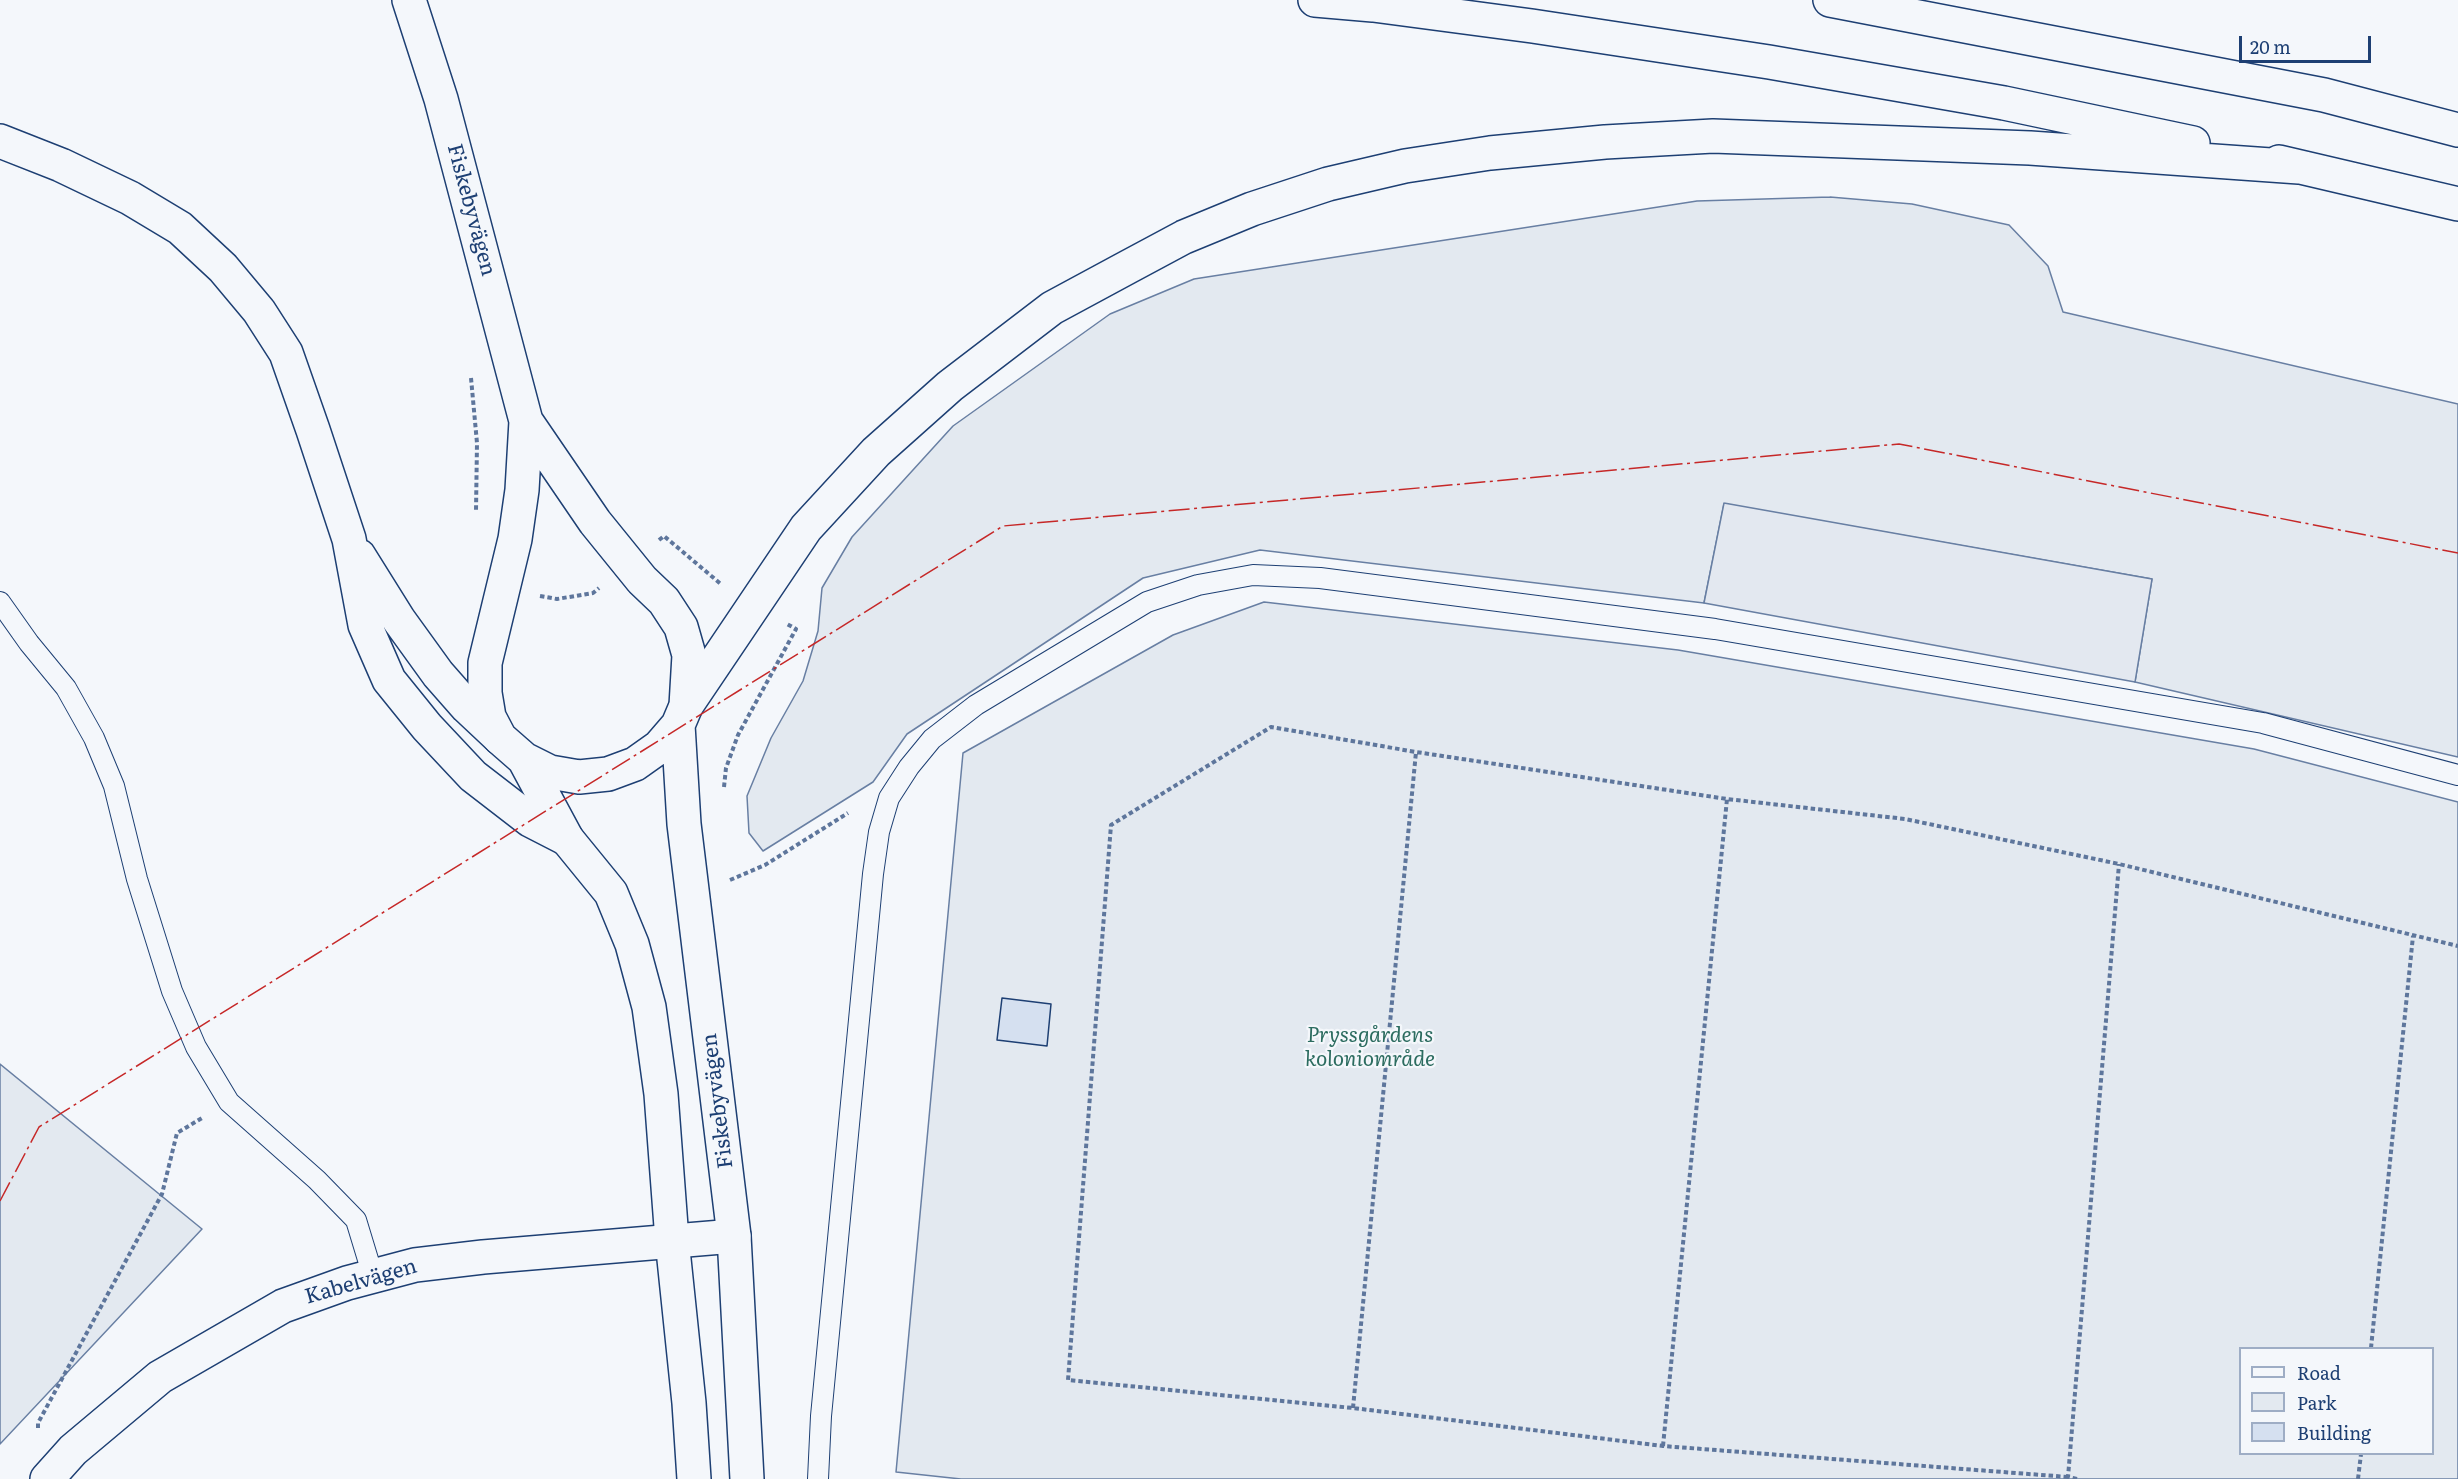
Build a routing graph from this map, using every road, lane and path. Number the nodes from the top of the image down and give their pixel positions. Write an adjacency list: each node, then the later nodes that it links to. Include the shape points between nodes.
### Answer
1 (409, 0): 9 (main road, Fiskebyvägen, via 441,99)
2 (1315, 0): 6 (main road, via 1532,26 1769,62 2004,104)
3 (1830, 0): 4 (main road, via 2324,95)
4 (2458, 130)
5 (0, 141): 11 (main road, via 130,198 180,228 223,268 259,311 286,353)
6 (2299, 167): 7 (main road); 17 (main road, via 2030,148 1713,136 1490,153 1405,166 1317,187 1252,209 1184,237 1052,308 950,386 876,452 806,528)
7 (2458, 204)
8 (470, 376): 10 (path, via 477,443)
9 (526, 421): 12 (main road, Fiskebyvägen, via 595,522); 14 (main road, Fiskebyvägen, via 522,490)
10 (475, 516)
11 (349, 539): 18 (main road, via 438,674); 24 (main road, via 365,625 389,680 473,776 530,820)
12 (629, 564): 13 (path, via 664,536); 14 (path, via 593,593 557,599); 17 (main road, Fiskebyvägen, via 664,601 681,627 689,656 689,685)
13 (718, 582)
14 (504, 588): 18 (main road, Fiskebyvägen, via 485,663 485,693 489,717)
15 (0, 602): 29 (lane, via 66,688 94,738 114,786 137,879 172,991 196,1047)
16 (796, 629): 21 (path, via 738,735 726,768)
17 (682, 715): 18 (main road, via 659,747 635,764 608,774 579,777 550,772); 30 (main road, Fiskebyvägen, via 684,824)
18 (512, 749): 24 (main road, Fiskebyvägen)
19 (1416, 752): 23 (path); 34 (path); 34 (path, via 1271,727 1111,825 1068,1380)
20 (2458, 775): 22 (lane, via 2263,723 1715,629 1320,578 1253,575 1198,585 1147,602 976,705 932,739)
21 (724, 792)
22 (889, 798): 26 (path, via 861,804 765,865 729,880); 42 (lane, via 873,874)
23 (1727, 799): 25 (path, via 1905,819); 36 (path)
24 (567, 840): 31 (main road, Fiskebyvägen, via 611,893 632,944 646,997 661,1094)
25 (2119, 864): 27 (path); 38 (path)
26 (728, 870)
27 (2413, 936): 28 (path); 33 (path)
28 (2458, 946)
29 (228, 1102): 32 (lane, via 325,1187 356,1220); 35 (path, via 177,1133 162,1194 38,1423)
30 (734, 1236): 31 (main road, Kabelvägen); 41 (main road, Fiskebyvägen)
31 (672, 1240): 32 (main road, Kabelvägen, via 472,1258 415,1265); 40 (main road, Fiskebyvägen)
32 (373, 1276): 39 (main road, Kabelvägen, via 283,1306 160,1377 73,1450)
33 (2372, 1347)
34 (1353, 1408): 36 (path)
35 (38, 1434)
36 (1664, 1446): 38 (path)
37 (2361, 1455): 44 (path)
38 (2068, 1477): 43 (path)
39 (47, 1479)
40 (694, 1479)
41 (747, 1479)
42 (818, 1479)
43 (2077, 1479)
44 (2358, 1479)

